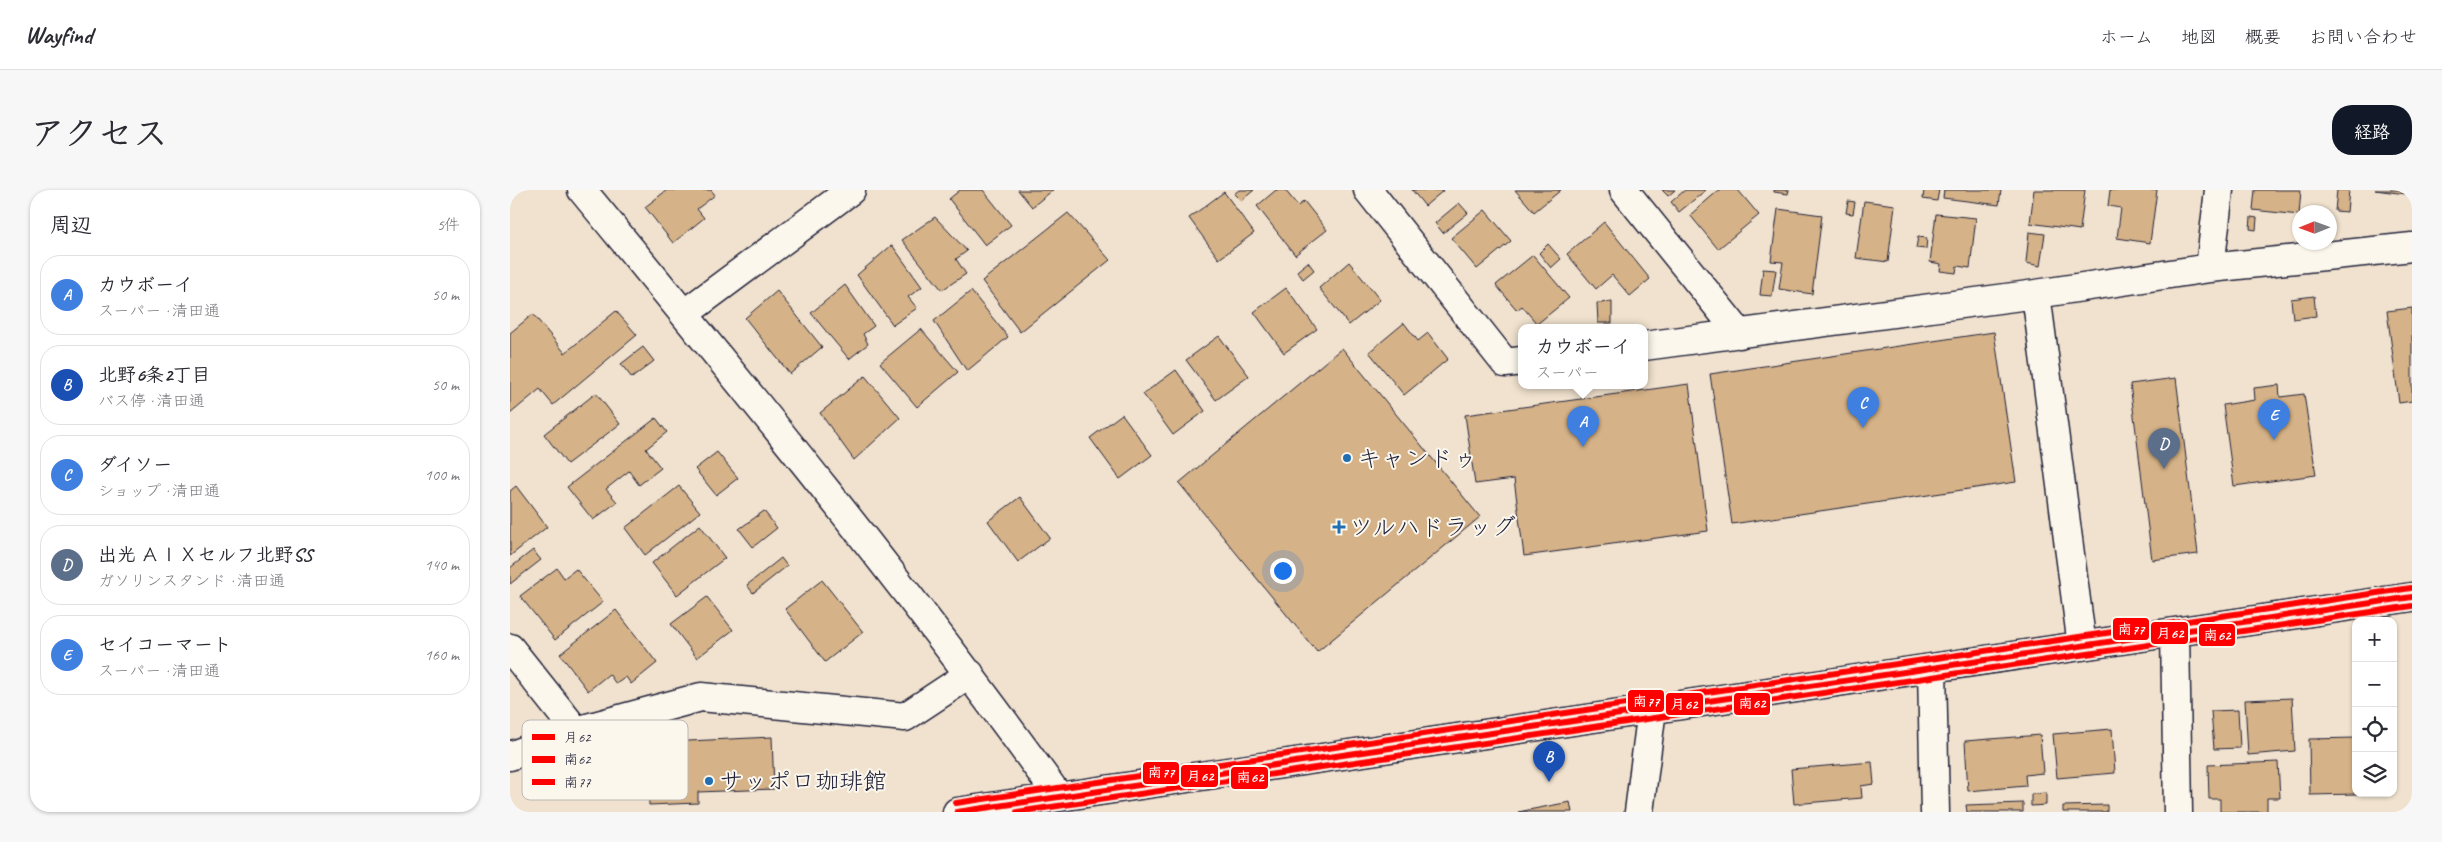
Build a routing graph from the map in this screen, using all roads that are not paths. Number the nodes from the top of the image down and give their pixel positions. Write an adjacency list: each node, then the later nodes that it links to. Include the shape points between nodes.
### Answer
1 (582, 190): 9 (street)
2 (851, 190): 9 (street)
3 (1368, 190): 12 (street, via 1505,363)
4 (1624, 190): 10 (street)
5 (2219, 190): 7 (street)
6 (2412, 247): 7 (street)
7 (2210, 268): 8 (street)
8 (2036, 294): 10 (street); 15 (street)
9 (684, 314): 18 (street)
10 (1740, 334): 11 (street)
11 (1648, 346)
12 (1518, 361)
13 (2412, 597): 14 (street)
14 (2175, 632): 15 (street); 28 (street)
15 (2082, 646): 17 (street)
16 (510, 648): 20 (street)
17 (1932, 668): 19 (street); 27 (street)
18 (970, 674): 21 (street, via 904,717 701,697); 24 (street)
19 (1652, 709): 24 (street); 26 (street)
20 (567, 720)
21 (616, 720)
22 (522, 751): 23 (street)
23 (510, 756)
24 (1059, 797): 25 (street)
25 (957, 812)
26 (1639, 812)
27 (1935, 812)
28 (2178, 812)

